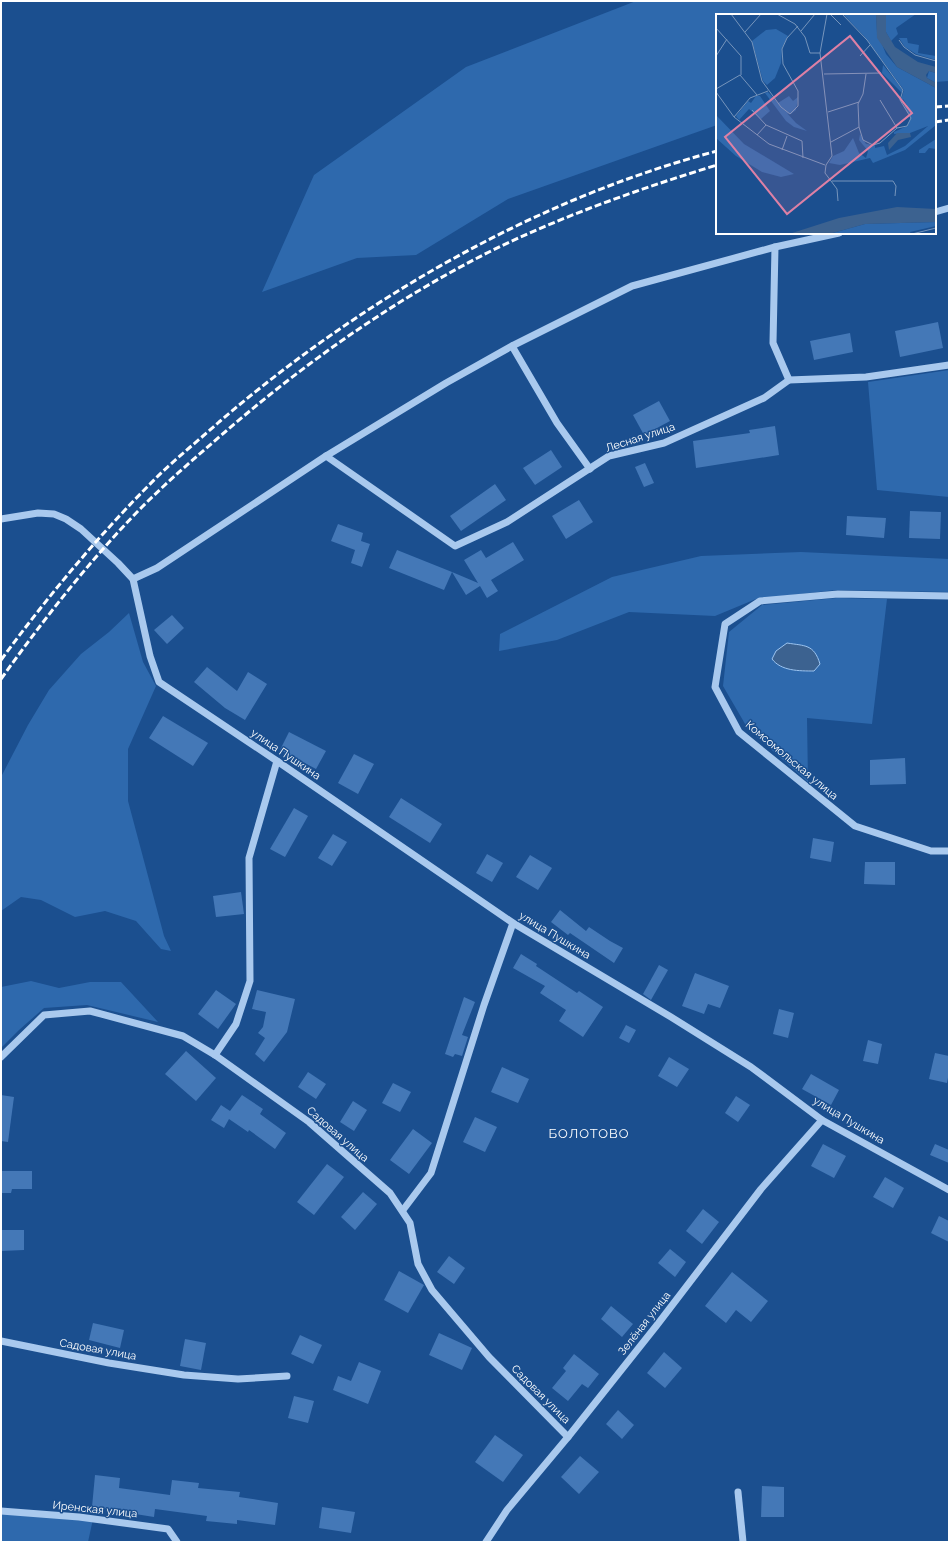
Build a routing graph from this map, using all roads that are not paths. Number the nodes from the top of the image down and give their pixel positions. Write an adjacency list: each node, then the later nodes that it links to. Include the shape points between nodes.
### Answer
1 (949, 208): 2 (street)
2 (936, 212)
3 (834, 234): 4 (street)
4 (775, 247): 5 (street, via 632,286); 7 (street, via 773,343)
5 (512, 346): 8 (street); 9 (street, via 557,423)
6 (949, 365): 7 (street, via 866,377)
7 (789, 380): 9 (street, Лесная улица, via 764,398 734,412 664,442 609,456)
8 (326, 456): 9 (street, Лесная улица, via 455,546 507,522); 11 (street, via 157,568)
9 (590, 469)
10 (1, 519): 11 (street, via 38,513 54,514 66,519 81,529)
11 (133, 579): 13 (street, улица Пушкина, via 150,656 159,682)
12 (949, 596): 14 (street, Комсомольская улица, via 838,594 760,601 725,624 715,687 739,732 855,826 931,851)
13 (277, 761): 15 (street, улица Пушкина); 16 (street, via 249,858 250,981 236,1024)
14 (949, 852)
15 (513, 923): 18 (street, улица Пушкина, via 751,1067); 20 (street, via 431,1173)
16 (216, 1055): 17 (street, Садовая улица, via 183,1036 90,1011 44,1015); 20 (street, Садовая улица, via 309,1122 390,1193)
17 (1, 1057)
18 (822, 1120): 19 (street, улица Пушкина); 23 (street, Зелёная улица, via 761,1189 657,1326)
19 (949, 1190)
20 (402, 1210): 23 (street, Садовая улица, via 410,1223 418,1264 432,1290 489,1357)
21 (1, 1342): 22 (street, Садовая улица, via 184,1375 238,1379)
22 (287, 1376)
23 (568, 1437): 27 (street, Зелёная улица, via 507,1510)
24 (738, 1492): 28 (street)
25 (2, 1511): 26 (street, Иренская улица, via 79,1517 168,1529)
26 (177, 1542)
27 (486, 1542)
28 (742, 1542)

